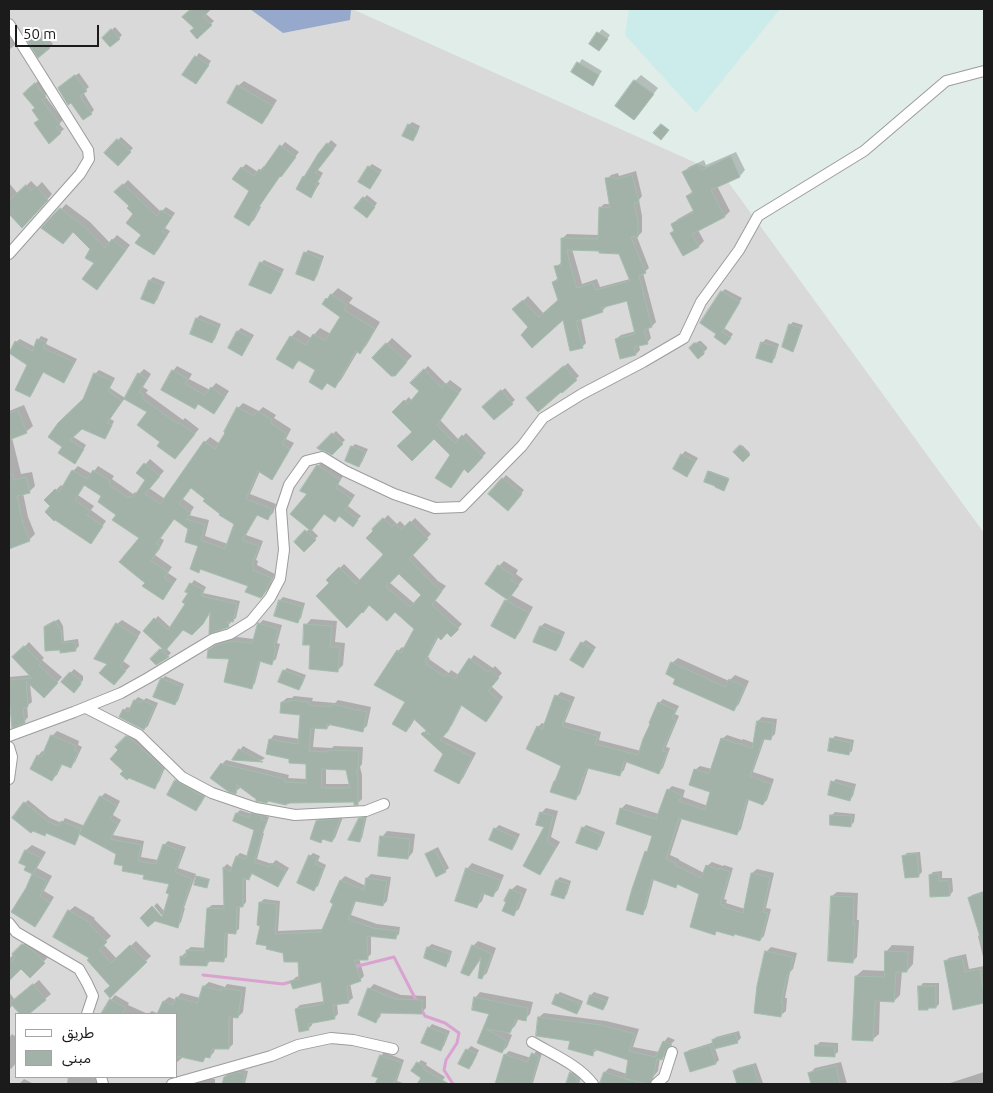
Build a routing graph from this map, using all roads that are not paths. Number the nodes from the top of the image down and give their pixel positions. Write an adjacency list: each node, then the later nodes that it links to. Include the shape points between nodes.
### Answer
1 (9, 24): 3 (street, via 88,150 89,160)
2 (984, 71): 4 (street, via 946,81 864,151 758,216 739,250 700,302 684,338 543,418 522,446 462,507 435,508 394,494 322,457 306,461 289,485 281,509 284,550 280,578 270,598 251,621 230,634 212,639 121,693)
3 (9, 254)
4 (86, 708): 5 (street); 8 (street, via 139,734 182,777 212,793 256,808 295,815 366,811)
5 (9, 736)
6 (9, 747): 7 (street, via 12,757)
7 (9, 779)
8 (384, 804)
9 (9, 923): 10 (street, via 16,932 79,969 93,996)
10 (87, 1013)
11 (532, 1042): 15 (street, via 578,1069)
12 (393, 1049): 14 (street, via 331,1038)
13 (672, 1052): 16 (street, via 664,1077)
14 (172, 1084)
15 (593, 1084)
16 (656, 1084)

